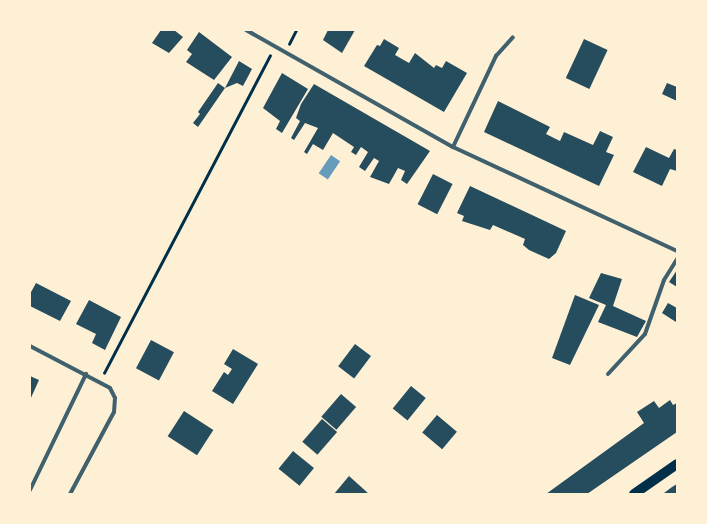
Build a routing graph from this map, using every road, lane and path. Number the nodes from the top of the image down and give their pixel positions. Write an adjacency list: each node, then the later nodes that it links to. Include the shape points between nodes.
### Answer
1 (246, 30): 4 (street)
2 (296, 30): 4 (path, via 288,46)
3 (513, 37): 5 (street, via 496,56)
4 (279, 50): 5 (street); 11 (path, via 265,58 111,363)
5 (453, 148): 6 (street)
6 (677, 251)
7 (677, 259): 10 (street, via 664,280 645,334)
8 (30, 346): 9 (street)
9 (86, 374): 11 (street); 13 (street)
10 (608, 374)
11 (98, 381): 14 (street, via 110,388 115,398 114,412)
12 (677, 464): 15 (main road)
13 (30, 490)
14 (70, 494)
15 (634, 494)

